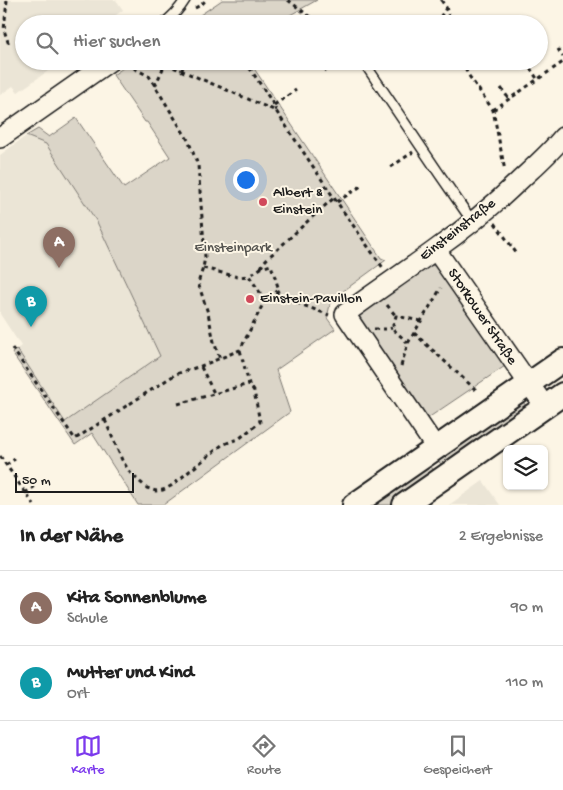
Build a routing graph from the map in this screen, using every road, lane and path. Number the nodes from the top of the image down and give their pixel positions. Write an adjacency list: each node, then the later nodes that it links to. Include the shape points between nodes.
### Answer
1 (7, 0): 10 (path, via 4,30)
2 (185, 0): 6 (lane)
3 (288, 0): 7 (path)
4 (441, 0): 5 (path)
5 (446, 7): 8 (path); 9 (path)
6 (175, 15)
7 (307, 15)
8 (441, 15)
9 (449, 15)
10 (9, 46)
11 (558, 49): 12 (path)
12 (563, 57)
13 (563, 62): 22 (path)
14 (97, 70): 31 (street)
15 (137, 70): 23 (path, via 149,76)
16 (162, 70): 23 (path)
17 (251, 70): 27 (path)
18 (369, 70): 38 (lane)
19 (466, 70): 28 (path)
20 (531, 70): 22 (path)
21 (182, 71): 29 (path)
22 (538, 80): 26 (path)
23 (155, 86): 41 (path, via 188,140 198,165 205,257)
24 (502, 88): 26 (path)
25 (296, 90): 27 (path)
26 (509, 100): 28 (path)
27 (274, 105): 29 (path)
28 (493, 110): 34 (path)
29 (276, 111): 36 (path)
30 (563, 137): 38 (street, Einsteinstraße, via 510,190)
31 (0, 138)
32 (414, 152): 33 (path)
33 (390, 167)
34 (506, 177)
35 (361, 186): 36 (path)
36 (336, 200): 42 (path, via 310,218 263,262); 45 (path)
37 (493, 220): 40 (path)
38 (472, 221): 39 (street, Einsteinstraße)
39 (436, 250): 43 (street, Storkower Straße); 45 (street, Einsteinstraße)
40 (517, 254)
41 (203, 268): 44 (path, via 238,277); 54 (path, via 198,283)
42 (261, 268): 44 (path); 46 (path, via 271,265 280,290)
43 (452, 273): 49 (path); 59 (street, Storkower Straße)
44 (249, 276): 47 (path)
45 (392, 280): 48 (street, Einsteinstraße)
46 (276, 292): 47 (path); 48 (path, via 279,296)
47 (265, 300): 53 (path)
48 (338, 315): 58 (street)
49 (421, 321): 50 (path); 51 (path, via 396,316 392,328)
50 (414, 333): 51 (path); 60 (path)
51 (408, 343): 58 (path, via 398,379)
52 (12, 348): 64 (path, via 75,439)
53 (240, 350): 54 (path); 57 (path)
54 (220, 358): 56 (path)
55 (563, 360): 59 (street)
56 (201, 366): 61 (path); 64 (path, via 176,374)
57 (249, 384): 61 (path); 64 (path, via 254,391 260,422 240,438 222,445 163,490 147,488 131,474)
58 (392, 384): 65 (street)
59 (528, 384): 62 (street, Storkower Straße); 65 (street)
60 (477, 392)
61 (214, 393): 63 (path)
62 (554, 400): 73 (street, Storkower Straße)
63 (178, 404)
64 (104, 420)
65 (436, 448): 72 (street)
66 (0, 456): 68 (path)
67 (15, 459): 68 (path)
68 (6, 464): 70 (path)
69 (34, 487): 70 (path)
70 (25, 493): 71 (path)
71 (34, 505)
72 (354, 505)
73 (404, 505)

